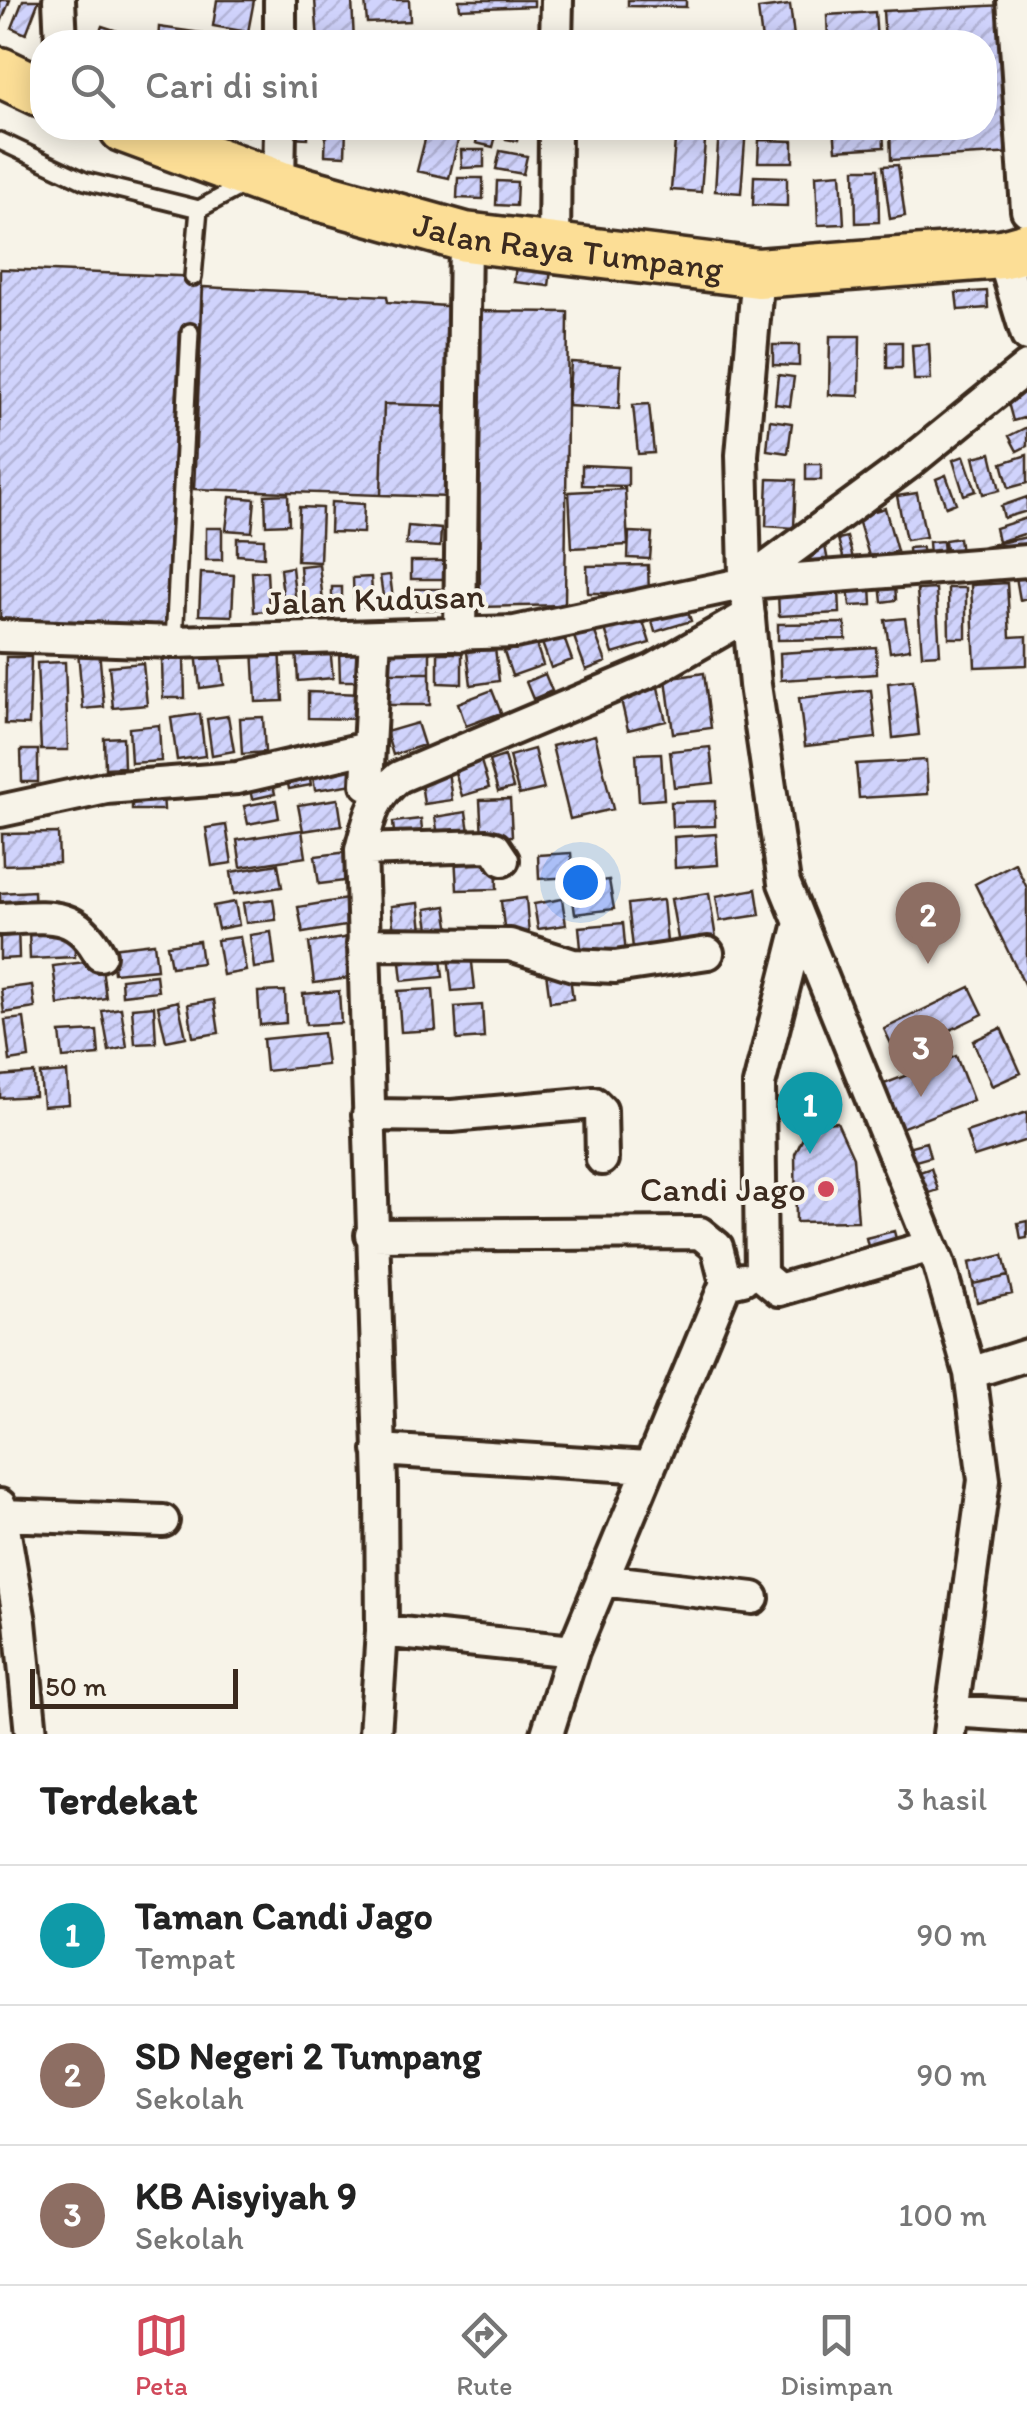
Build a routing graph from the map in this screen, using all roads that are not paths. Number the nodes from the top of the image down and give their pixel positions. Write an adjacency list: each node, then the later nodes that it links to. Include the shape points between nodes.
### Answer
1 (59, 0): 5 (street)
2 (280, 0): 6 (street)
3 (557, 0): 7 (street)
4 (1013, 0): 16 (street)
5 (61, 30)
6 (280, 30)
7 (556, 30)
8 (0, 72): 9 (main road)
9 (30, 86)
10 (157, 140): 14 (main road, Jalan Raya Tumpang)
11 (278, 140): 14 (street)
12 (555, 140): 18 (street)
13 (0, 141): 15 (lane, via 85,181)
14 (269, 181): 15 (lane); 17 (main road, Jalan Raya Tumpang)
15 (200, 209): 21 (lane)
16 (1027, 210)
17 (465, 237): 18 (main road, Jalan Raya Tumpang); 28 (street)
18 (554, 249): 20 (main road, Jalan Raya Tumpang)
19 (1015, 250): 20 (main road, Jalan Raya Tumpang); 23 (street)
20 (758, 273): 26 (street, via 742,454)
21 (193, 277)
22 (190, 332): 31 (lane)
23 (1027, 336)
24 (1027, 367): 26 (street)
25 (1027, 560): 26 (street)
26 (746, 583): 27 (street); 28 (street, Jalan Kudusan, via 557,627)
27 (749, 615): 35 (street, via 654,670 399,778 372,806); 38 (street, via 773,824 784,883)
28 (460, 635): 30 (street, Jalan Kudusan)
29 (0, 636): 31 (street, Jalan Kudusan)
30 (376, 637): 31 (street, Jalan Kudusan); 32 (street)
31 (174, 642)
32 (367, 748): 33 (street); 34 (street, via 237,778 106,788)
33 (367, 784)
34 (0, 811)
35 (362, 850): 36 (street, via 487,846); 39 (street)
36 (504, 860)
37 (0, 919): 41 (street, via 72,921 90,935)
38 (800, 922): 45 (street); 46 (street, via 759,1085)
39 (364, 944): 40 (street, via 510,945 572,966); 42 (street)
40 (708, 953)
41 (100, 956)
42 (368, 1115): 43 (street, via 452,1116 594,1103 601,1110); 44 (street)
43 (602, 1159)
44 (371, 1236): 47 (street, via 700,1233 717,1247); 50 (street)
45 (931, 1246): 46 (street, via 778,1290); 49 (street)
46 (761, 1275): 47 (street)
47 (726, 1282): 51 (street)
48 (1027, 1355): 49 (street)
49 (970, 1373): 59 (street, via 984,1480)
50 (379, 1450): 51 (street); 56 (street)
51 (648, 1467): 54 (street)
52 (1, 1510): 53 (street); 60 (street)
53 (163, 1521)
54 (602, 1580): 55 (street); 57 (street)
55 (754, 1598)
56 (382, 1631): 57 (street); 61 (street)
57 (573, 1651): 62 (street)
58 (1027, 1716): 59 (street)
59 (950, 1723)
60 (31, 1734)
61 (375, 1734)
62 (547, 1734)

